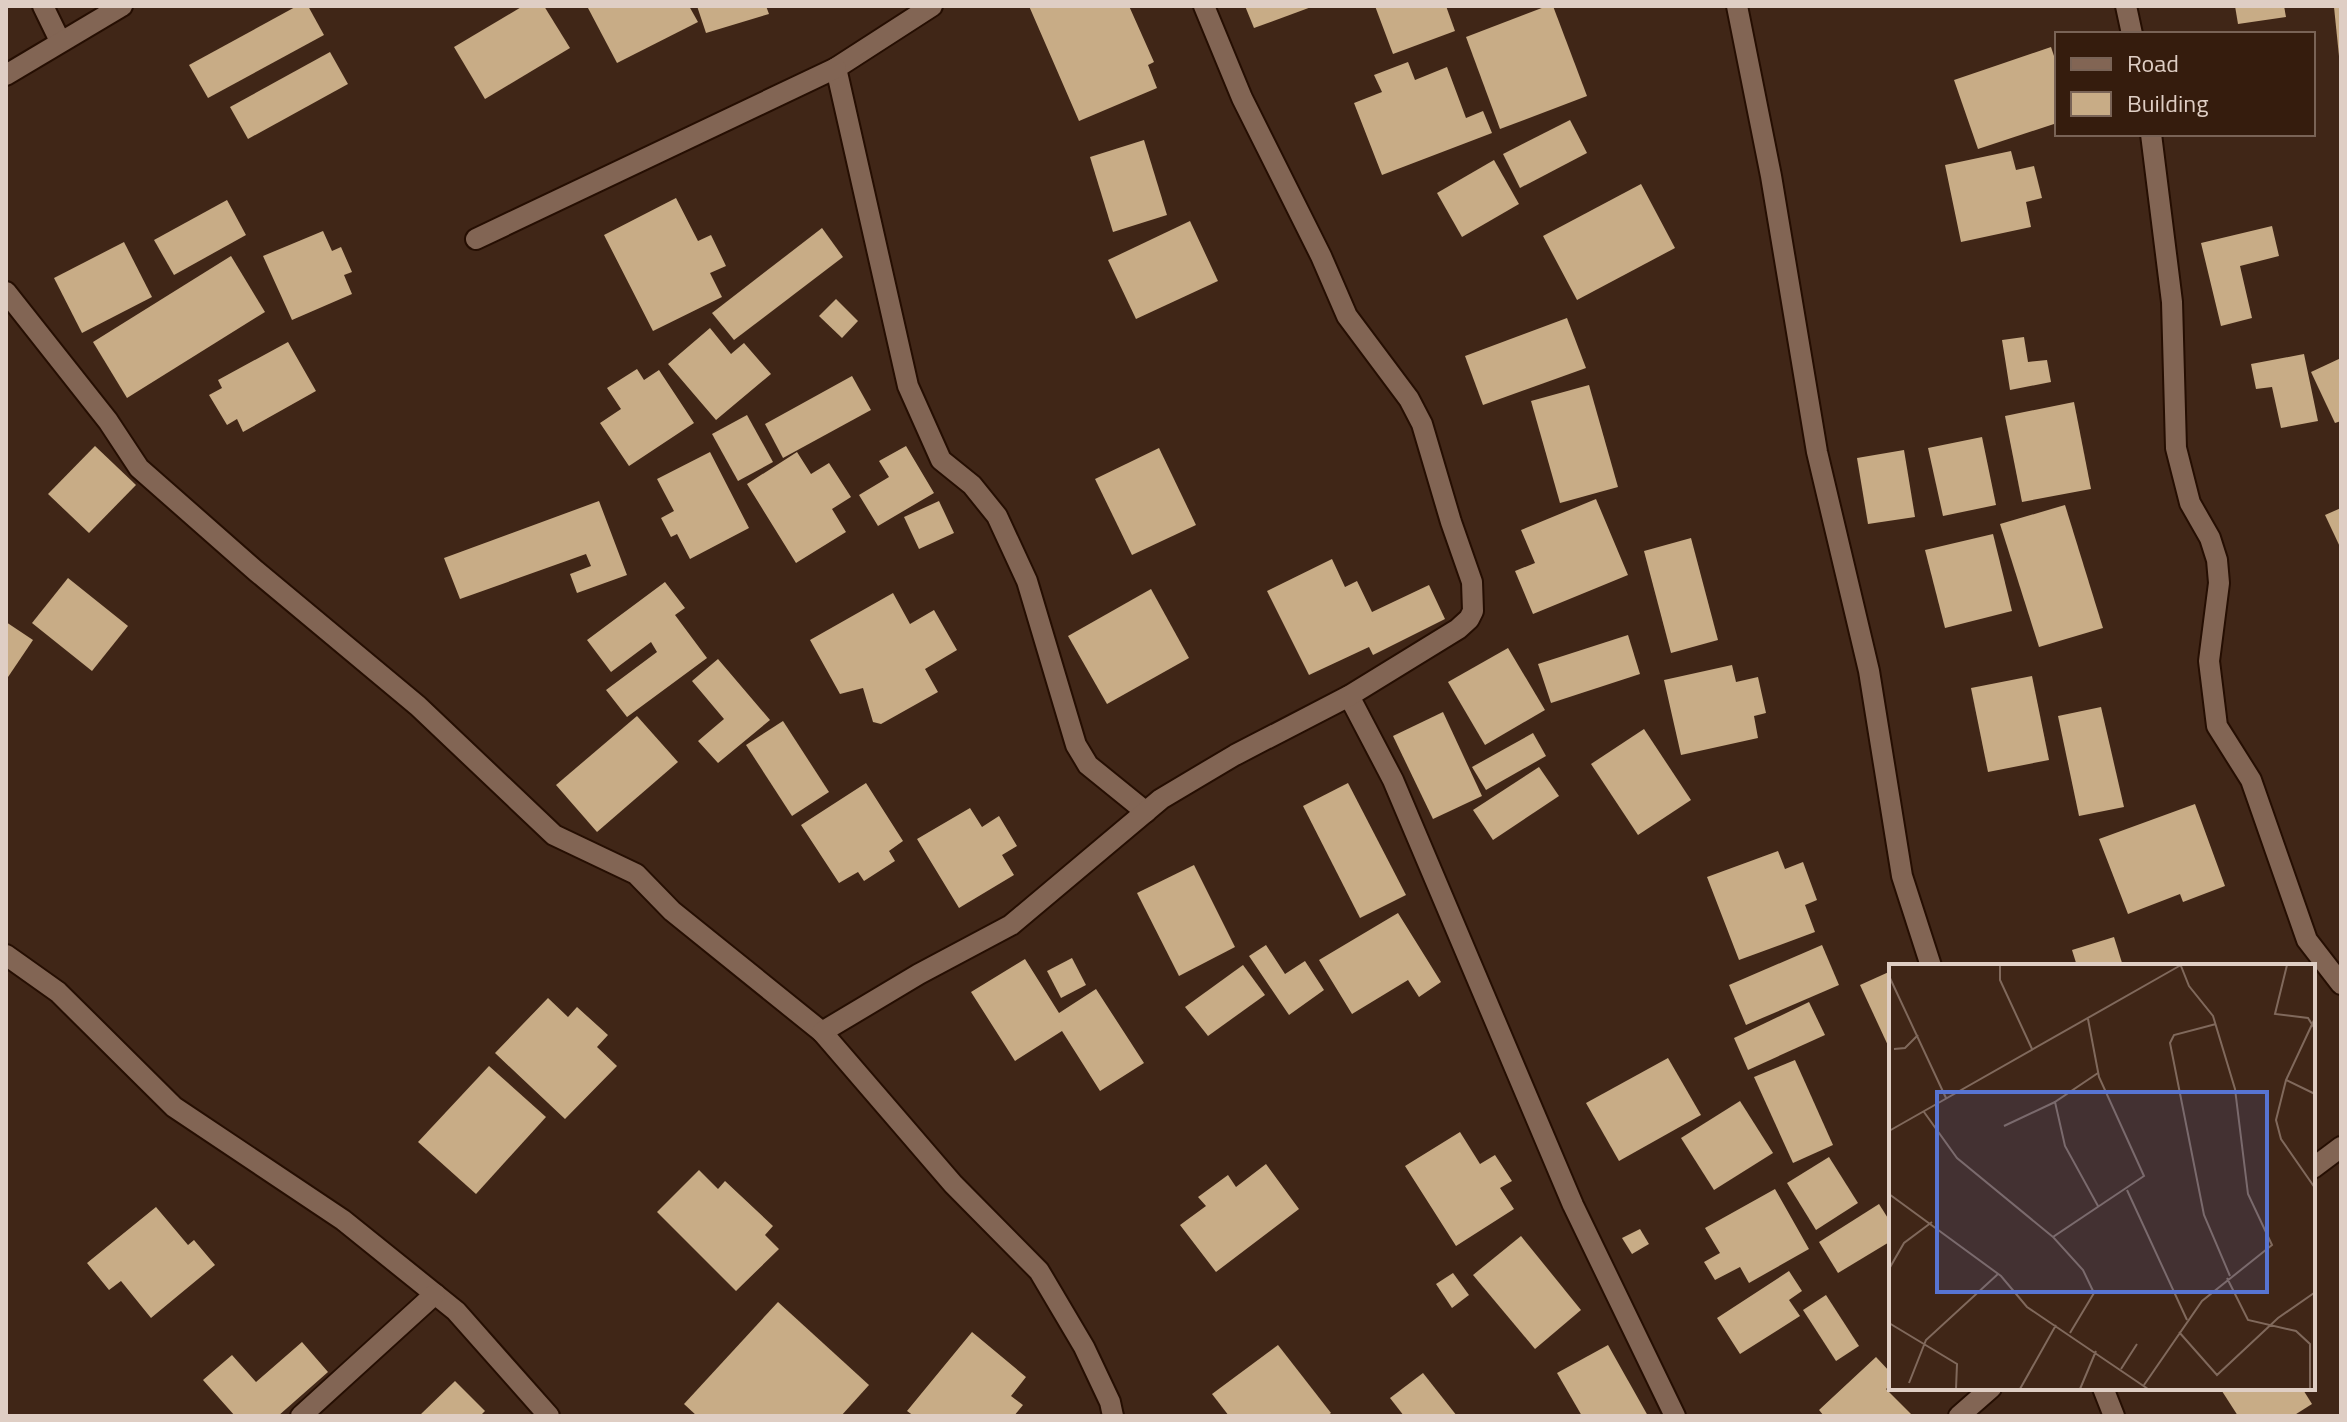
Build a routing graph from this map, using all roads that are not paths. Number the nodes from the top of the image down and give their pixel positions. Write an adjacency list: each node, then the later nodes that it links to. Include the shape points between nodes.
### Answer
1 (43, 6): 8 (street)
2 (122, 6): 8 (street)
3 (932, 6): 9 (street)
4 (1204, 6): 14 (street, via 1242,98 1347,316 1422,424 1472,582 1469,619)
5 (1737, 6): 17 (street, via 1817,452 1869,671 1902,876)
6 (2126, 6): 7 (street)
7 (2132, 32)
8 (60, 41): 10 (street)
9 (836, 68): 12 (street); 15 (street, via 908,386 941,460 972,485 997,516 1027,581 1076,745 1088,765)
10 (6, 75)
11 (2151, 136): 18 (street, via 2172,302 2176,448 2190,503 2217,560 2209,661 2217,726 2251,780 2307,940)
12 (476, 239)
13 (6, 292): 19 (street, via 139,468 418,706 554,835 636,874 672,911)
14 (1349, 696): 15 (street, via 1235,755); 28 (street, via 1393,780 1573,1205)
15 (1146, 812): 19 (street, via 1011,925)
16 (6, 955): 22 (street, via 58,992 174,1107 343,1220)
17 (1930, 964)
18 (2341, 984)
19 (822, 1032): 27 (street, via 953,1184 1039,1271 1084,1347)
20 (2341, 1147): 21 (street)
21 (2315, 1166)
22 (435, 1294): 25 (street); 26 (street)
23 (1989, 1390): 29 (street)
24 (2104, 1390): 30 (street)
25 (301, 1416)
26 (549, 1416)
27 (1113, 1416)
28 (1675, 1416)
29 (1959, 1416)
30 (2114, 1416)

